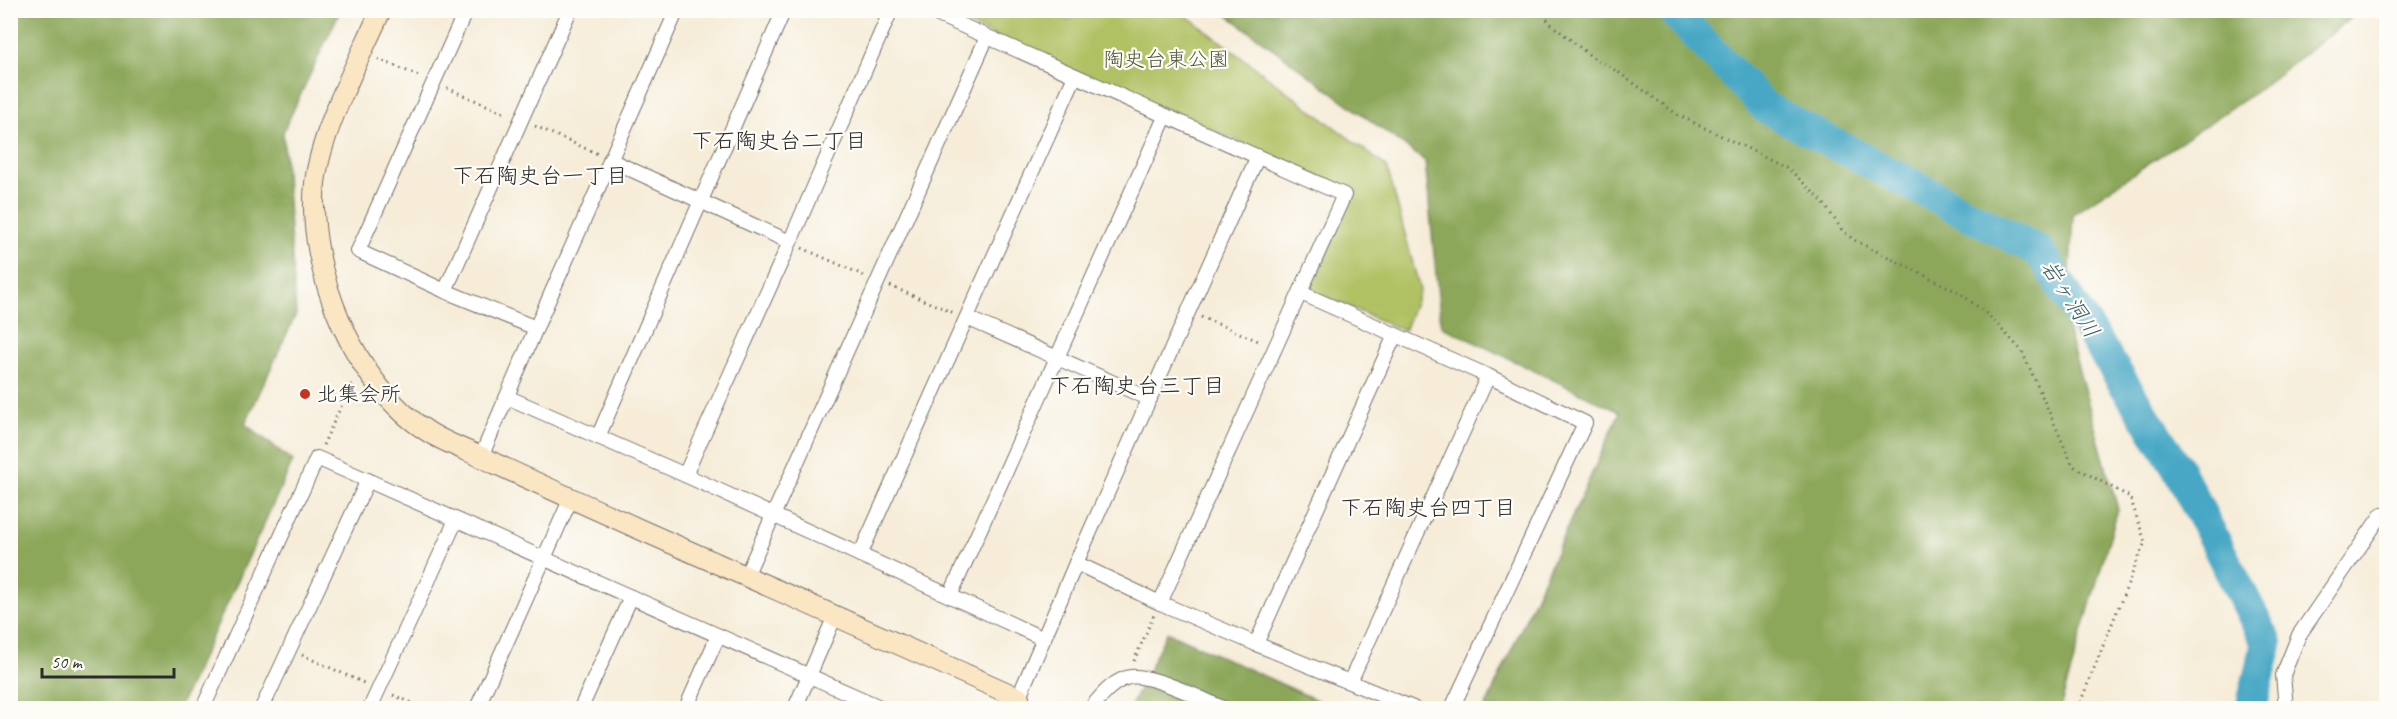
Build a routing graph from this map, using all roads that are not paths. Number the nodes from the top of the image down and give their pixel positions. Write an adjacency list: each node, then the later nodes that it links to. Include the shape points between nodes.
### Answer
1 (381, 10): 25 (street, via 326,138 315,183 320,261 342,327 361,363 393,403 428,432)
2 (466, 10): 15 (street, via 358,251)
3 (570, 10): 15 (street)
4 (677, 10): 12 (street)
5 (784, 10): 13 (street)
6 (891, 10): 14 (street)
7 (927, 10): 8 (street)
8 (987, 37): 9 (street); 30 (street)
9 (1075, 76): 10 (street); 17 (street)
10 (1164, 117): 11 (street); 20 (street)
11 (1257, 158): 16 (street, via 1344,195); 23 (street)
12 (610, 160): 13 (street); 18 (street)
13 (700, 201): 14 (street); 24 (street)
14 (790, 242): 26 (street)
15 (445, 291): 18 (street)
16 (1301, 294): 19 (street); 38 (street)
17 (967, 318): 20 (street); 32 (street)
18 (536, 328): 22 (street)
19 (1395, 335): 21 (street); 42 (street)
20 (1056, 358): 23 (street); 36 (street)
21 (1488, 376): 44 (street); 57 (street, via 1585,423)
22 (507, 397): 24 (street); 25 (street)
23 (1150, 399): 34 (street)
24 (598, 437): 26 (street)
25 (481, 457): 28 (street)
26 (685, 475): 30 (street)
27 (368, 480): 31 (street); 46 (street, via 317,458); 47 (street)
28 (571, 498): 33 (street); 35 (street)
29 (2382, 514): 58 (street, via 2299,635 2283,675)
30 (774, 515): 32 (street); 35 (street)
31 (456, 520): 33 (street); 48 (street)
32 (860, 555): 36 (street)
33 (544, 558): 37 (street); 49 (street)
34 (1076, 563): 38 (street); 41 (street)
35 (746, 576): 39 (street)
36 (950, 596): 41 (street)
37 (631, 597): 40 (street); 50 (street)
38 (1160, 603): 42 (street)
39 (835, 616): 43 (street); 45 (street)
40 (718, 636): 43 (street); 51 (street)
41 (1044, 639): 45 (street)
42 (1256, 644): 44 (street)
43 (810, 676): 52 (street); 53 (street)
44 (1350, 682): 56 (street)
45 (1017, 703)
46 (203, 708)
47 (262, 708)
48 (370, 708)
49 (477, 708)
50 (581, 708)
51 (686, 708)
52 (795, 708)
53 (882, 708)
54 (1091, 708): 55 (street, via 1107,688 1128,677 1153,679)
55 (1223, 708)
56 (1413, 708)
57 (1452, 708)
58 (2286, 708)

